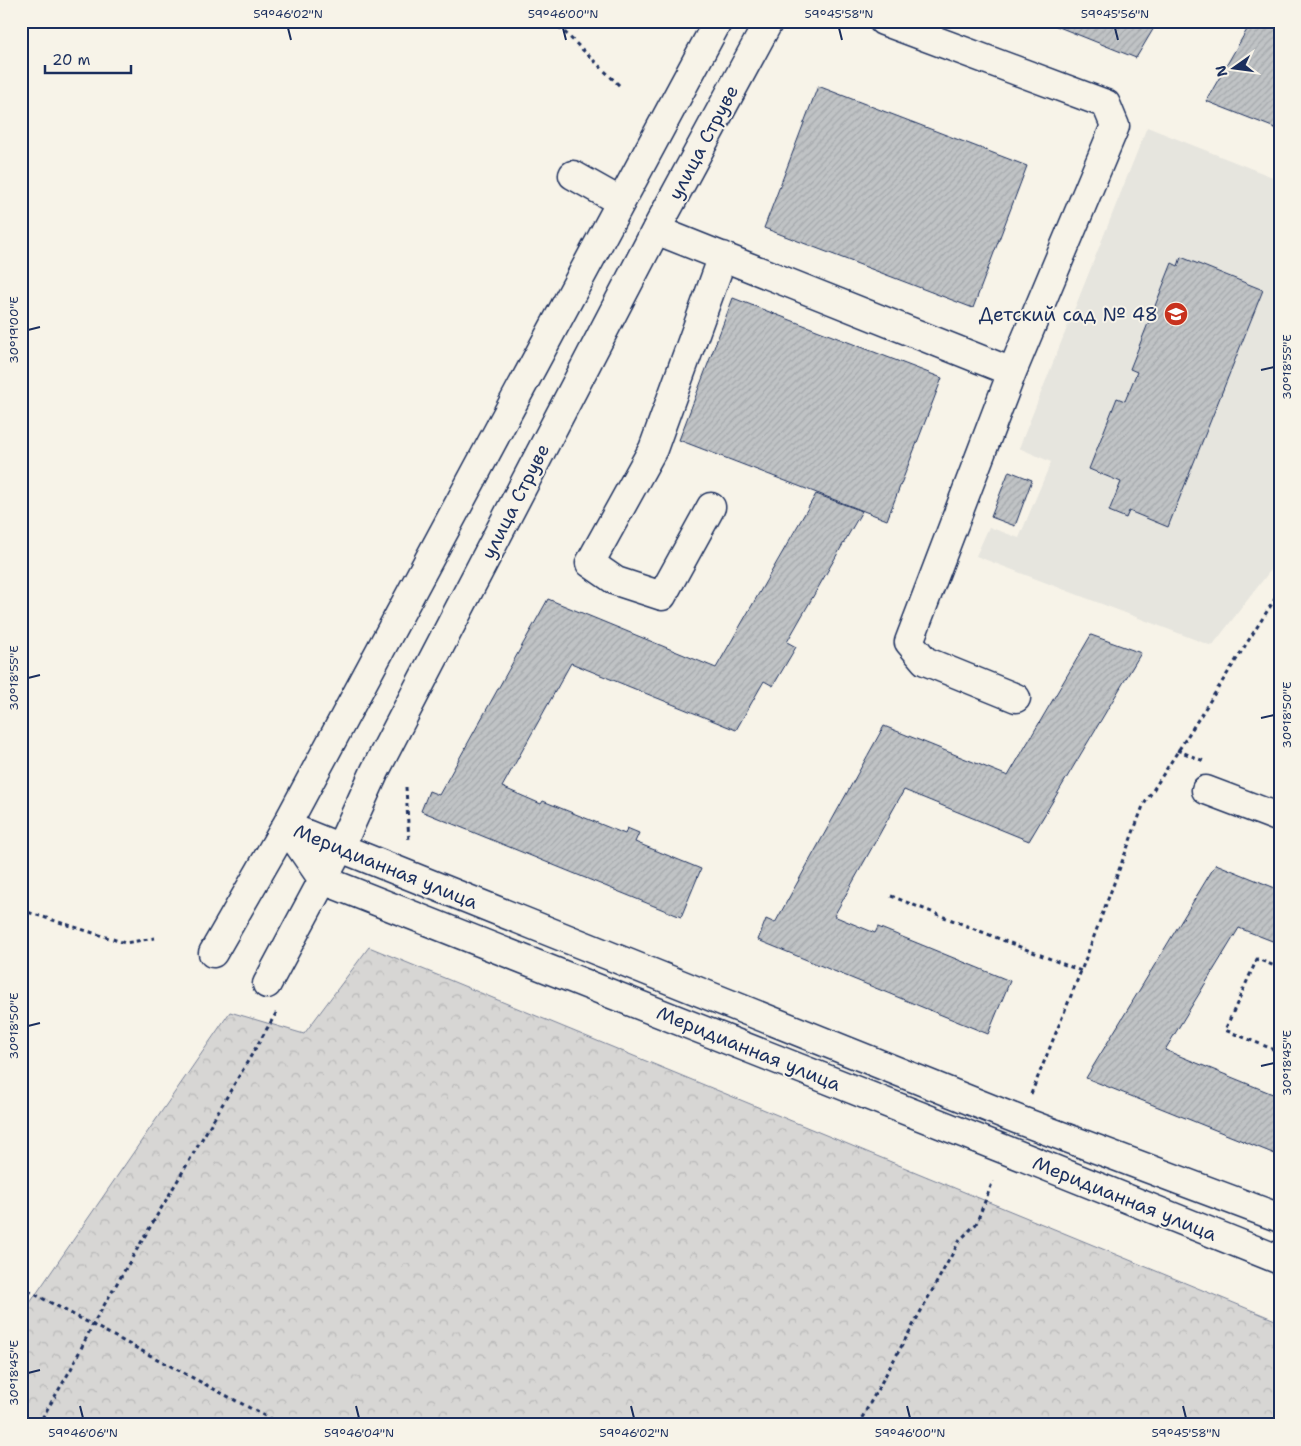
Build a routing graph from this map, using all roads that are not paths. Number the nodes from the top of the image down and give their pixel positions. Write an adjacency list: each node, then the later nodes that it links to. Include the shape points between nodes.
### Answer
1 (718, 21): 5 (street)
2 (769, 21): 6 (street, улица Струве)
3 (883, 21): 8 (street, via 1106,104 1115,126)
4 (573, 176): 5 (street)
5 (621, 202): 13 (street)
6 (656, 230): 7 (street); 14 (street, улица Струве, via 375,771)
7 (723, 256): 8 (street); 9 (street, via 654,449 590,563 616,581 662,596)
8 (1012, 372): 10 (street, via 909,642 925,661)
9 (711, 506)
10 (1016, 698)
11 (1206, 790): 12 (street)
12 (1280, 818)
13 (286, 826): 14 (street, Меридианная улица); 15 (street, Меридианная улица); 16 (street)
14 (340, 848): 15 (street, улица Струве); 18 (street, Меридианная улица, via 1019,1120)
15 (323, 880): 17 (street, улица Струве); 19 (street, Меридианная улица)
16 (212, 953)
17 (274, 995)
18 (1280, 1218)
19 (1280, 1260)

